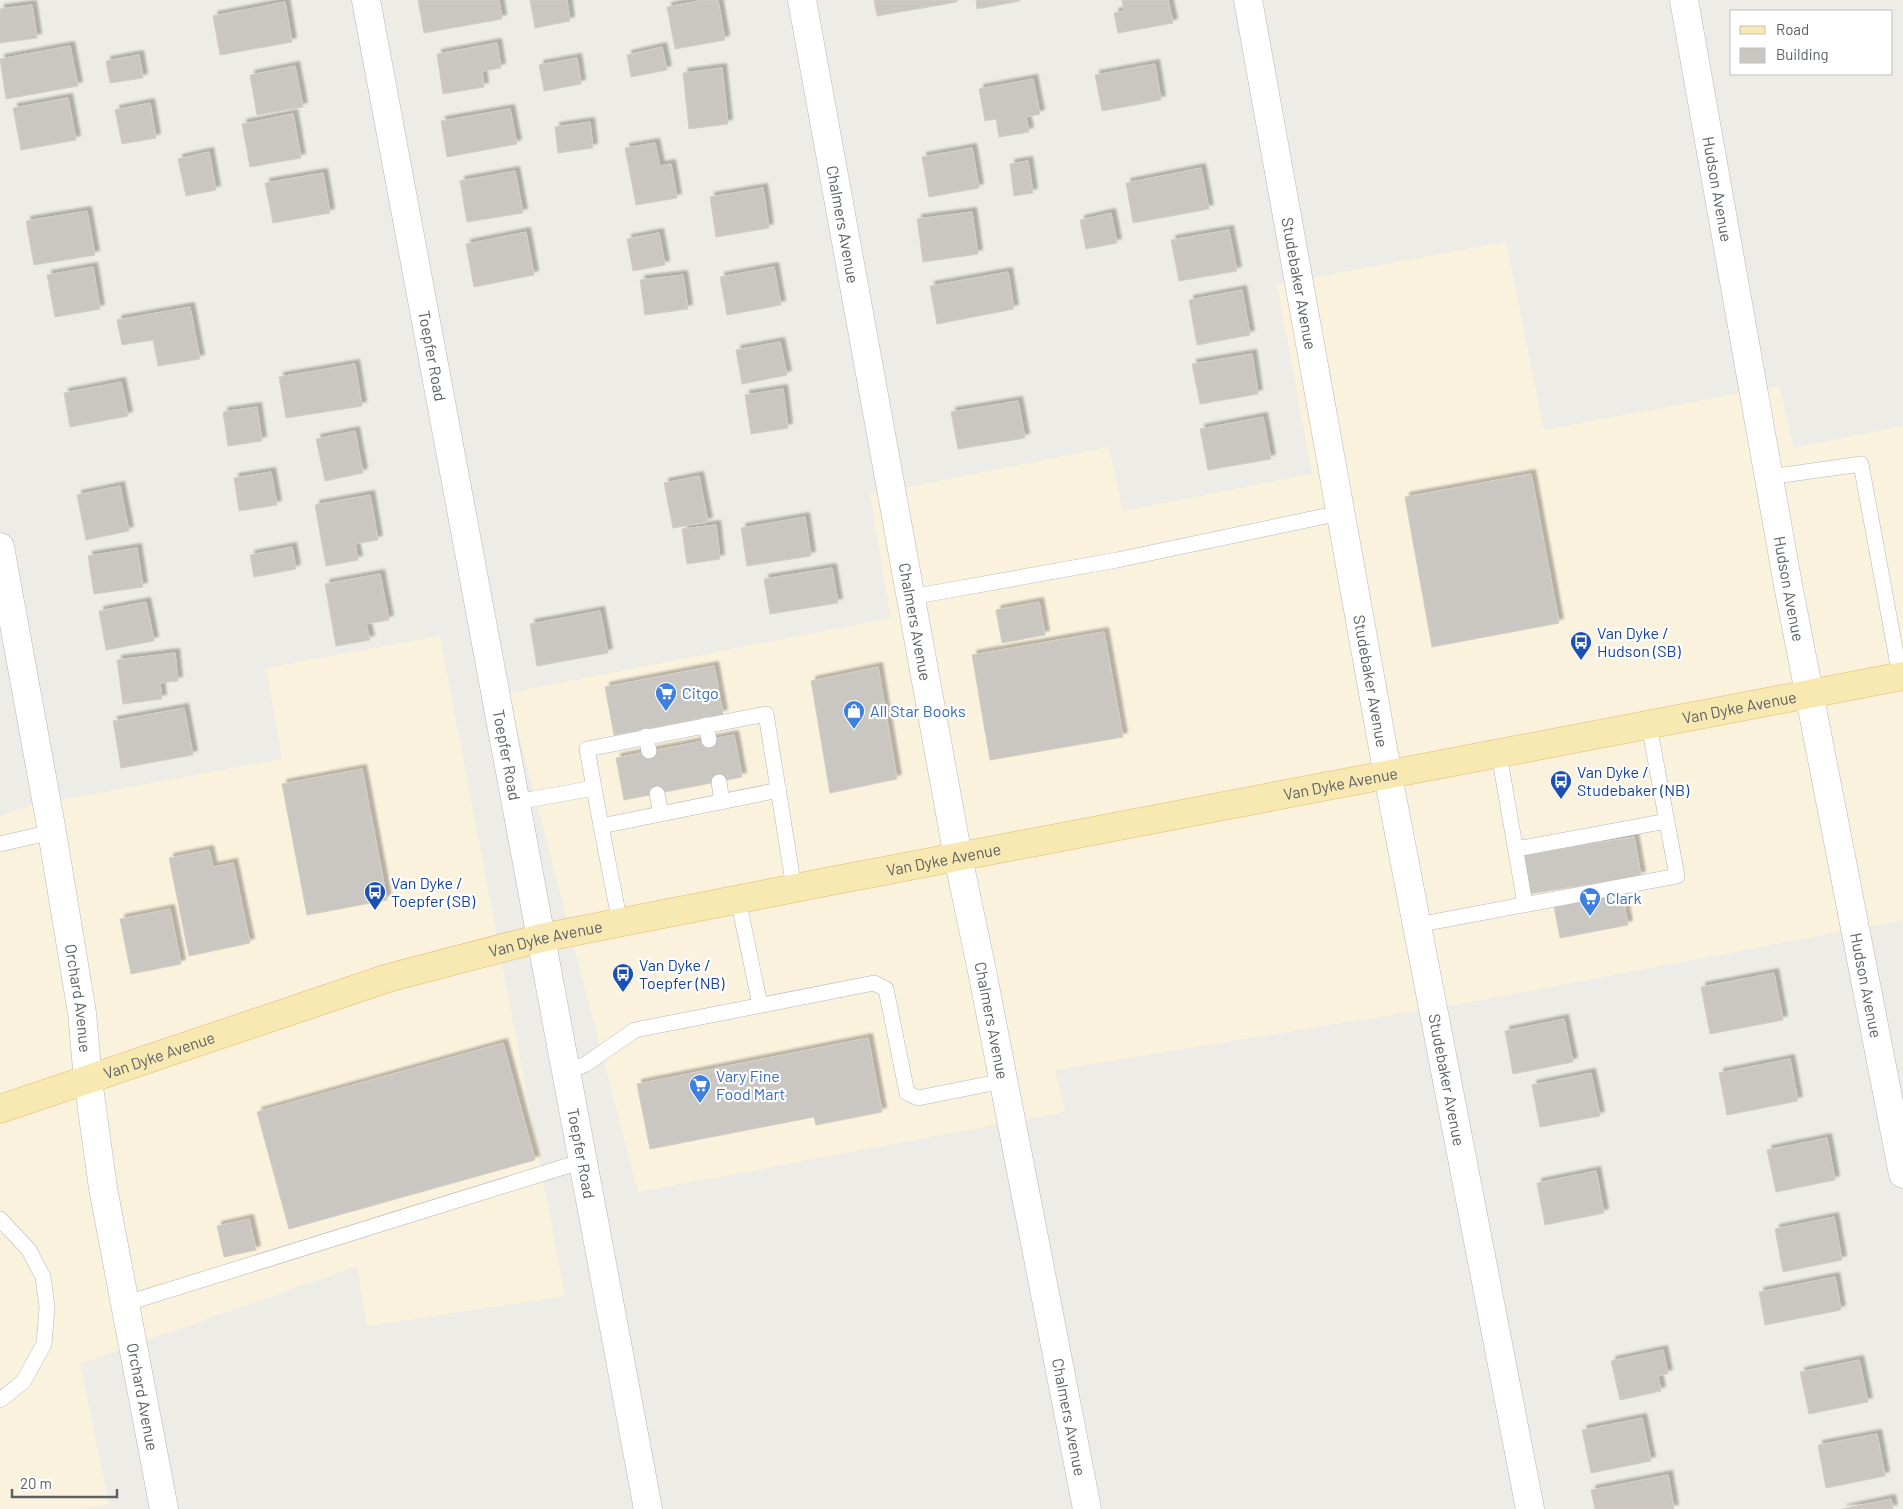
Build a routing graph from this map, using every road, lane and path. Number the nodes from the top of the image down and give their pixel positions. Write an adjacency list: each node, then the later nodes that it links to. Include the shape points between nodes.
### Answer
1 (366, 0): 20 (street, Toepfer Road)
2 (802, 0): 8 (street, Chalmers Avenue)
3 (1248, 0): 6 (street, Studebaker Avenue)
4 (1684, 0): 5 (street, Hudson Avenue)
5 (1769, 477): 9 (lane, via 1861,464); 10 (street, Hudson Avenue)
6 (1340, 513): 8 (lane, via 1117,560); 15 (street, Studebaker Avenue)
7 (0, 547): 25 (street, Orchard Avenue)
8 (911, 597): 28 (street, Chalmers Avenue)
9 (1902, 676): 10 (main road, Van Dyke Avenue)
10 (1810, 694): 11 (main road, Van Dyke Avenue); 41 (street, Hudson Avenue)
11 (1649, 725): 14 (main road, Van Dyke Avenue); 23 (lane)
12 (646, 736): 13 (lane); 17 (lane, via 587,748); 18 (lane, via 708,732 766,714)
13 (649, 751)
14 (1500, 754): 15 (main road, Van Dyke Avenue); 27 (lane)
15 (1388, 776): 28 (main road, Van Dyke Avenue); 33 (street, Studebaker Avenue)
16 (719, 782): 21 (lane)
17 (594, 788): 20 (lane); 24 (lane)
18 (779, 790): 21 (lane); 29 (lane)
19 (657, 794): 22 (lane)
20 (516, 802): 34 (street, Toepfer Road)
21 (722, 802): 22 (lane)
22 (661, 813): 24 (lane)
23 (1667, 821): 27 (lane); 31 (lane, via 1677,876)
24 (601, 826): 32 (lane)
25 (52, 832): 26 (lane); 37 (street, Orchard Avenue, via 82,1013)
26 (0, 844)
27 (1516, 848): 31 (lane)
28 (958, 857): 29 (main road, Van Dyke Avenue); 38 (street, Chalmers Avenue)
29 (794, 888): 30 (main road, Van Dyke Avenue)
30 (738, 900): 32 (main road, Van Dyke Avenue); 35 (lane)
31 (1525, 904): 33 (lane)
32 (620, 922): 34 (main road, Van Dyke Avenue)
33 (1416, 925): 48 (street, Studebaker Avenue)
34 (541, 938): 36 (street, Toepfer Road); 37 (main road, Van Dyke Avenue, via 388,978)
35 (760, 1005): 36 (lane, via 635,1030 586,1064); 38 (lane, via 874,983 886,990 907,1093 918,1098)
36 (566, 1072): 40 (street, Toepfer Road)
37 (88, 1080): 39 (main road, Van Dyke Avenue); 43 (street, Orchard Avenue, via 102,1188)
38 (1003, 1081): 47 (street, Chalmers Avenue)
39 (0, 1109)
40 (583, 1162): 43 (lane); 46 (street, Toepfer Road)
41 (1903, 1174)
42 (0, 1219): 44 (lane, via 29,1250 43,1277 48,1307 44,1344 23,1382)
43 (124, 1304): 45 (street, Orchard Avenue)
44 (0, 1400)
45 (164, 1509)
46 (648, 1509)
47 (1087, 1509)
48 (1530, 1509)

